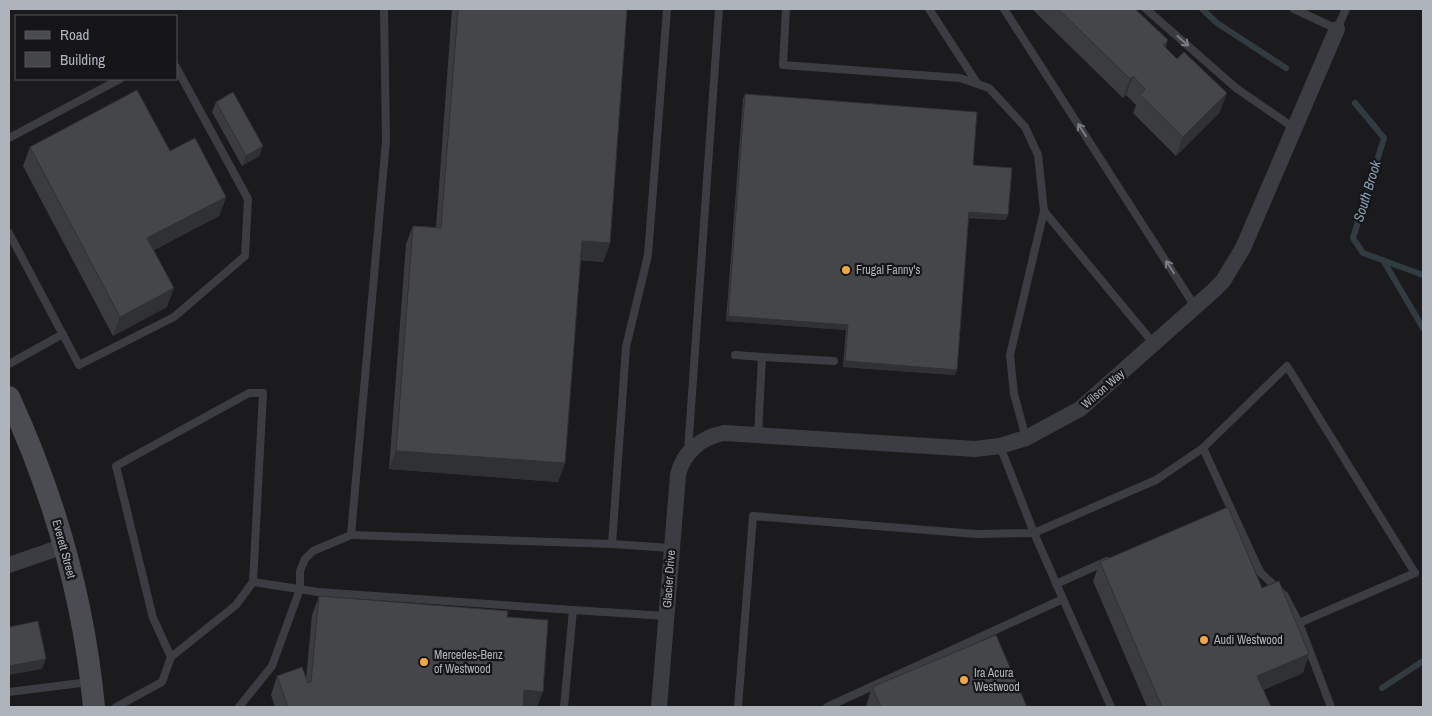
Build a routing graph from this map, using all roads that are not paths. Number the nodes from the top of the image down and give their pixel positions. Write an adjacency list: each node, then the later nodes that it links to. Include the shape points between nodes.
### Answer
1 (384, 9): 34 (lane, via 386,141)
2 (667, 9): 35 (lane, via 648,255 626,347)
3 (719, 9): 30 (lane)
4 (786, 9): 13 (lane, via 783,65 960,78)
5 (929, 9): 13 (lane)
6 (1004, 9): 18 (lane, one-way to 6)
7 (1146, 9): 14 (lane, one-way to 14, via 1236,88)
8 (1294, 9): 10 (lane)
9 (1346, 9): 10 (lane)
10 (1337, 29): 14 (street, Wilson Way)
11 (178, 71): 19 (lane, via 248,199 245,256 174,317 79,365)
12 (118, 80): 15 (lane)
13 (977, 83): 16 (lane, via 989,88 1025,127 1038,155)
14 (1294, 128): 18 (street, Wilson Way, via 1243,248 1223,281)
15 (9, 138)
16 (1044, 212): 20 (lane); 27 (lane, via 1010,355 1014,394)
17 (9, 233): 19 (lane)
18 (1196, 308): 20 (street, Wilson Way)
19 (63, 334): 24 (lane)
20 (1154, 344): 27 (street, Wilson Way, via 1080,409)
21 (735, 355): 22 (lane)
22 (762, 357): 23 (lane); 26 (lane)
23 (834, 361)
24 (9, 364)
25 (9, 397): 36 (main road, Everett Street, via 51,503)
26 (758, 435): 28 (street, Wilson Way, via 975,449); 30 (street, Wilson Way, via 713,435)
27 (1026, 438): 28 (street, Wilson Way)
28 (1000, 446): 33 (lane)
29 (1203, 448): 31 (lane); 33 (lane, via 1156,480); 46 (lane, via 1287,366 1415,573)
30 (688, 454): 37 (street, Glacier Drive, via 678,475)
31 (1230, 506): 32 (lane); 46 (lane, via 1260,572 1285,596)
32 (1221, 510)
33 (1034, 533): 41 (lane); 55 (lane, via 976,534 753,516)
34 (352, 536): 35 (lane); 42 (lane, via 313,551 305,559 300,571)
35 (612, 544): 37 (lane)
36 (64, 546): 39 (street); 48 (main road, Everett Street)
37 (671, 548): 45 (street, Glacier Drive)
38 (1111, 559): 41 (lane)
39 (9, 565)
40 (253, 582): 42 (lane); 47 (lane, via 236,605); 47 (lane, via 263,393 249,393 116,466 153,618)
41 (1056, 584): 43 (lane)
42 (300, 589): 44 (lane); 52 (lane, via 272,666)
43 (1063, 599): 56 (lane); 57 (lane)
44 (573, 610): 45 (lane); 53 (lane)
45 (666, 616): 54 (street, Glacier Drive)
46 (1299, 623): 58 (lane)
47 (171, 657): 51 (lane, via 162,682)
48 (92, 682): 49 (lane); 50 (main road, Everett Street)
49 (9, 692)
50 (94, 707)
51 (116, 707)
52 (240, 707)
53 (564, 707)
54 (659, 707)
55 (738, 707)
56 (831, 707)
57 (1111, 707)
58 (1331, 707)

